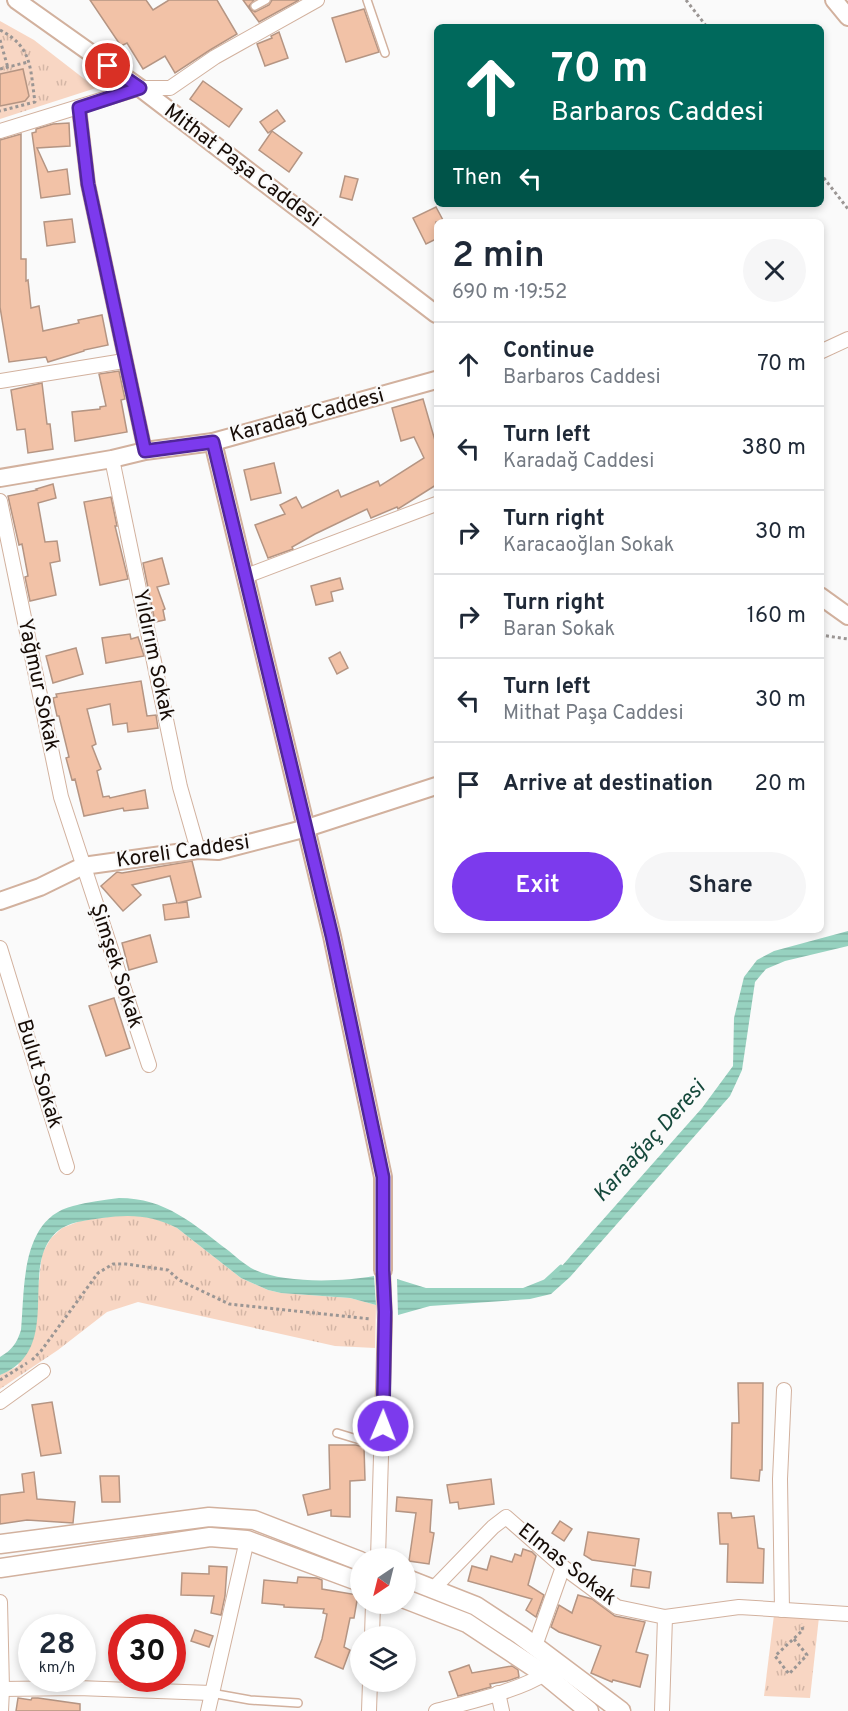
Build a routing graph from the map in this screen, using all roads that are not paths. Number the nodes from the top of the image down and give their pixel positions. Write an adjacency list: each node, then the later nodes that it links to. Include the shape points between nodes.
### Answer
1 (16, 0): 10 (street, Mithat Paşa Caddesi)
2 (266, 0): 7 (lane)
3 (317, 0): 6 (street)
4 (367, 0): 9 (lane)
5 (834, 0): 8 (street)
6 (298, 5): 10 (street, via 170,88)
7 (255, 6)
8 (848, 17)
9 (385, 53)
10 (140, 88): 11 (street); 13 (street, Mithat Paşa Caddesi)
11 (79, 108): 12 (street); 16 (street, via 88,184)
12 (0, 131)
13 (434, 312)
14 (848, 339): 15 (street)
15 (824, 349)
16 (124, 361): 17 (street); 20 (street)
17 (0, 381)
18 (434, 381): 19 (street, Karadağ Caddesi)
19 (213, 442): 20 (street, Karadağ Caddesi); 25 (street)
20 (145, 451): 21 (street, Karadağ Caddesi)
21 (112, 459): 22 (street, Karadağ Caddesi); 30 (street, Yıldırım Sokak, via 180,787)
22 (0, 478)
23 (0, 501): 31 (street, Yağmur Sokak, via 61,797)
24 (434, 505): 25 (street)
25 (246, 576): 29 (street)
26 (824, 599): 27 (street)
27 (848, 616)
28 (434, 787): 29 (street, Koreli Caddesi)
29 (307, 828): 30 (street, Koreli Caddesi, via 218,851); 36 (street, via 383,1177)
30 (198, 850): 31 (street, Koreli Caddesi)
31 (83, 866): 32 (street, Koreli Caddesi); 34 (street, Şimşek Sokak)
32 (0, 901)
33 (0, 948): 35 (street, Bulut Sokak)
34 (149, 1065)
35 (67, 1167)
36 (383, 1270): 41 (street)
37 (43, 1371): 39 (street)
38 (784, 1390): 53 (street, via 780,1479)
39 (0, 1402)
40 (337, 1434): 41 (lane)
41 (383, 1447): 44 (street)
42 (247, 1540): 47 (main road, via 210,1537); 48 (main road); 60 (street)
43 (0, 1544): 45 (main road, via 209,1517 254,1520)
44 (378, 1548)
45 (350, 1557)
46 (563, 1567): 50 (street, Elmas Sokak, via 506,1517); 55 (street, Elmas Sokak, via 617,1607); 56 (street)
47 (0, 1568)
48 (350, 1578)
49 (416, 1582): 50 (main road)
50 (433, 1589): 56 (main road, via 476,1606)
51 (0, 1602): 58 (street)
52 (416, 1603): 57 (main road, via 467,1623)
53 (782, 1610): 54 (street, Elmas Sokak); 55 (street, Elmas Sokak, via 739,1608)
54 (848, 1614)
55 (665, 1617): 70 (street)
56 (536, 1646): 69 (main road)
57 (544, 1674): 61 (street); 68 (main road)
58 (2, 1689): 60 (street); 63 (street)
59 (370, 1692): 65 (street)
60 (211, 1693): 62 (lane); 64 (street)
61 (498, 1693): 66 (street); 67 (street)
62 (298, 1703)
63 (1, 1711)
64 (208, 1711)
65 (369, 1711)
66 (436, 1711)
67 (502, 1711)
68 (589, 1711)
69 (621, 1711)
70 (662, 1711)

